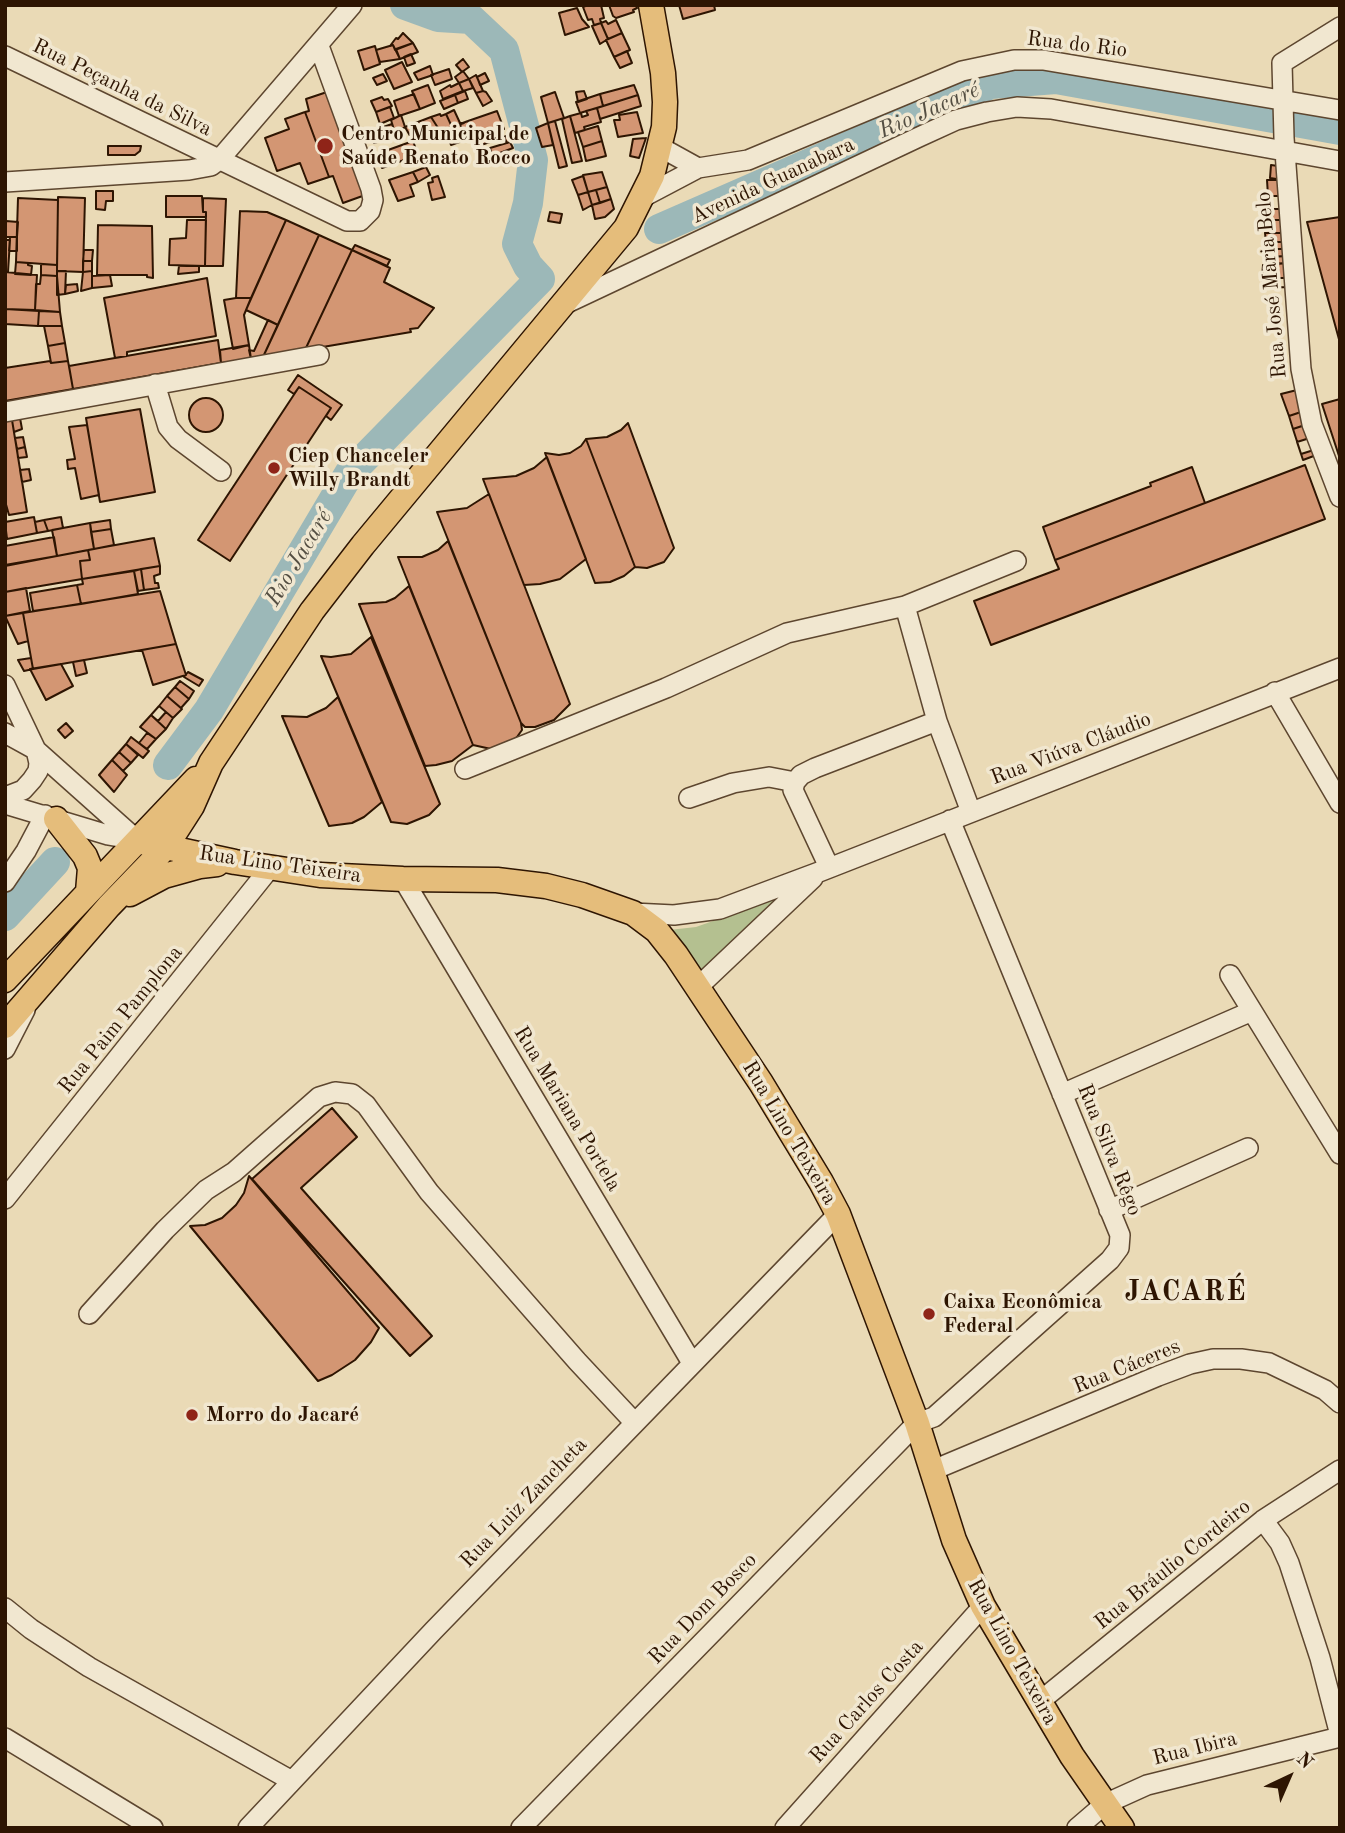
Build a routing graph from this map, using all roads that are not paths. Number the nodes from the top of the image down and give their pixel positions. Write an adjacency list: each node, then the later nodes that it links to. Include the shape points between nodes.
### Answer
1 (352, 5): 4 (street)
2 (651, 5): 9 (main road, via 666,102)
3 (1340, 27): 6 (street, Rua José Maria Belo, via 1282,63)
4 (319, 46): 10 (street); 10 (street, Rua Peçanha da Silva, via 371,189 373,200 365,218 347,221)
5 (5, 56): 10 (street, Rua Peçanha da Silva)
6 (1283, 107): 7 (street, Rua do Rio); 8 (street, Rua José Maria Belo); 12 (street, Rua do Rio, via 1043,60 1014,60 962,71 748,160)
7 (1340, 110)
8 (1284, 145): 11 (street, Avenida Guanabara); 15 (street, Avenida Guanabara, via 1051,108 987,112 919,136); 20 (street, Rua José Maria Belo, via 1305,396)
9 (660, 147): 12 (street); 14 (main road)
10 (219, 160): 13 (street, via 189,170)
11 (1340, 161)
12 (698, 168): 14 (street, Rua do Rio)
13 (5, 183)
14 (643, 197): 15 (main road, via 618,240)
15 (565, 302): 29 (main road, via 330,586)
16 (319, 355): 17 (street)
17 (155, 384): 18 (street); 19 (street, via 168,427)
18 (5, 412)
19 (221, 471)
20 (1340, 497)
21 (1016, 561): 22 (street)
22 (905, 606): 26 (street); 30 (street, via 787,633 666,688)
23 (1340, 668): 25 (street, Rua Viúva Cláudio)
24 (5, 685): 28 (street)
25 (1275, 692): 34 (street); 36 (street, Rua Viúva Cláudio)
26 (937, 721): 31 (street, via 815,768); 36 (street)
27 (5, 733): 28 (street)
28 (36, 750): 32 (street, via 38,771 23,790); 39 (street)
29 (211, 763): 39 (main road); 40 (main road, via 192,806)
30 (465, 769)
31 (795, 782): 33 (street, via 769,777); 43 (street, via 793,790)
32 (5, 797)
33 (689, 798)
34 (1340, 803)
35 (5, 804): 37 (street)
36 (971, 812): 38 (street, Rua Viúva Cláudio)
37 (51, 817): 39 (street); 45 (street); 46 (main road, via 85,856 90,868)
38 (950, 820): 43 (street, Rua Viúva Cláudio); 56 (street, Rua Silva Rêgo)
39 (138, 841): 40 (main road, Rua Lino Teixeira); 46 (main road)
40 (165, 848): 41 (main road, Rua Lino Teixeira); 47 (main road)
41 (235, 862): 42 (main road, Rua Lino Teixeira); 47 (main road, via 171,874)
42 (270, 868): 44 (main road, Rua Lino Teixeira); 59 (street, Rua Paim Pamplona)
43 (824, 870): 48 (street, Rua Viúva Cláudio, via 707,912); 51 (street)
44 (403, 879): 48 (main road, Rua Lino Teixeira, via 522,883 582,895); 63 (street, Rua Mariana Portela)
45 (5, 882)
46 (88, 892): 50 (main road)
47 (109, 906): 52 (main road)
48 (633, 913): 51 (main road, Rua Lino Teixeira, via 657,931)
49 (1230, 975): 53 (street)
50 (5, 980)
51 (698, 987): 61 (main road, Rua Lino Teixeira, via 805,1152)
52 (34, 992): 54 (main road); 55 (street)
53 (1252, 1011): 56 (street); 58 (street)
54 (5, 1026)
55 (5, 1049)
56 (1062, 1094): 60 (street, Rua Silva Rêgo)
57 (1248, 1148): 60 (street)
58 (1340, 1154)
59 (5, 1199)
60 (1109, 1210): 66 (street, Rua Silva Rêgo, via 1120,1235 1119,1248 1110,1259 934,1417)
61 (838, 1214): 63 (street, Rua Luiz Zancheta); 66 (main road, Rua Lino Teixeira)
62 (89, 1314): 65 (street, via 206,1190 234,1172 319,1097 335,1091 352,1094 366,1105 429,1192)
63 (692, 1363): 65 (street, Rua Luiz Zancheta)
64 (1340, 1403): 68 (street, Rua Cáceres, via 1325,1390 1269,1363 1213,1359 1190,1364)
65 (634, 1422): 75 (street, Rua Luiz Zancheta)
66 (916, 1423): 68 (main road, Rua Lino Teixeira); 79 (street, Rua Dom Bosco)
67 (1340, 1470): 69 (street, Rua Bráulio Cordeiro)
68 (931, 1471): 70 (main road, Rua Lino Teixeira)
69 (1263, 1520): 72 (street, Rua Bráulio Cordeiro); 73 (street, via 1289,1563)
70 (983, 1606): 72 (main road, Rua Lino Teixeira); 80 (street, Rua Carlos Costa)
71 (5, 1608): 75 (street, via 89,1667)
72 (1039, 1702): 76 (main road, Rua Lino Teixeira)
73 (1340, 1736): 76 (street, Rua Ibira, via 1147,1785)
74 (5, 1738): 77 (street)
75 (292, 1781): 78 (street, Rua Luiz Zancheta)
76 (1105, 1804): 81 (street, Rua Ibira); 82 (main road, Rua Lino Teixeira)
77 (153, 1828)
78 (248, 1828)
79 (521, 1828)
80 (785, 1828)
81 (1077, 1828)
82 (1122, 1828)

